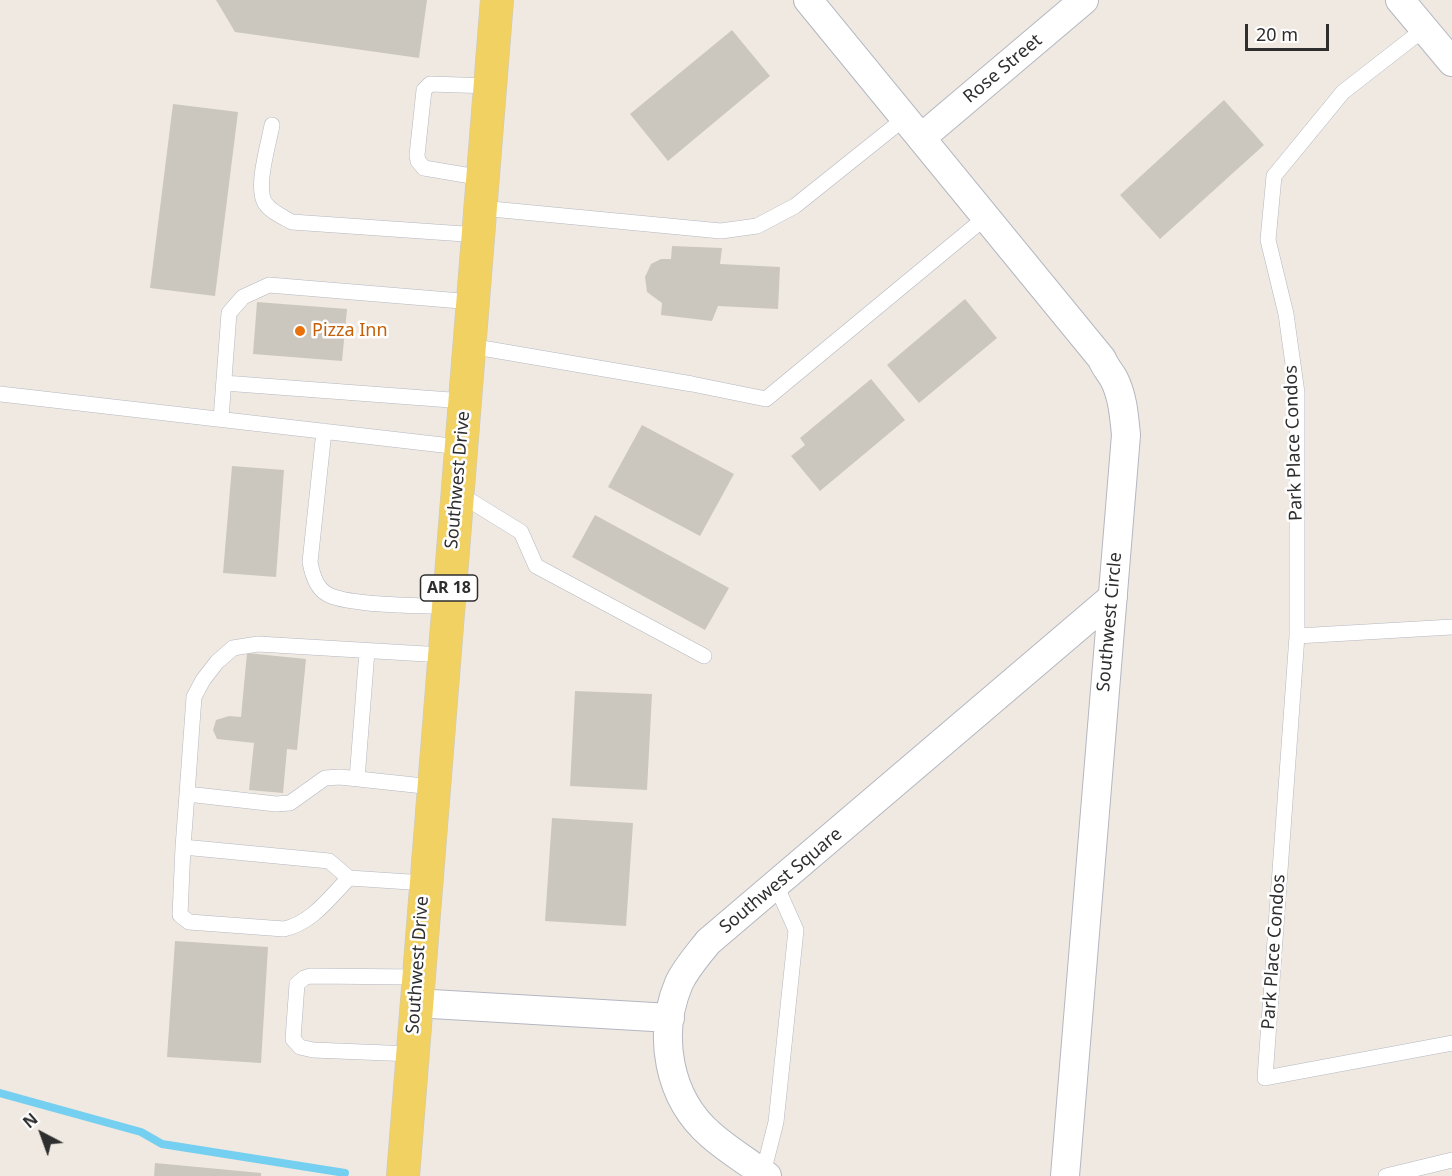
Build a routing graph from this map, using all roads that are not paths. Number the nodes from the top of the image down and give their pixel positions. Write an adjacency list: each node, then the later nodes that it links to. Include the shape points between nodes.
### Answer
1 (496, 0): 7 (main road, Southwest Drive / AR 18)
2 (808, 0): 9 (street, Southwest Circle)
3 (1084, 0): 9 (street, Rose Street)
4 (1400, 0): 5 (street)
5 (1424, 29): 6 (street); 24 (lane, Park Place Condos, via 1343,92 1274,176 1268,240 1286,314 1297,393)
6 (1452, 62)
7 (490, 86): 10 (main road, Southwest Drive / AR 18); 10 (lane, via 430,84 424,90 417,155 424,168)
8 (273, 125): 10 (lane, via 261,183 265,202 292,222)
9 (913, 128): 10 (lane, via 795,206 757,226 721,231); 11 (street, Southwest Circle)
10 (481, 207): 12 (main road, Southwest Drive / AR 18)
11 (987, 217): 13 (lane, via 766,399); 21 (street, Southwest Circle, via 1102,359 1124,406 1126,435)
12 (473, 302): 13 (main road, Southwest Drive / AR 18); 14 (lane, via 269,285 243,297 229,313)
13 (470, 346): 16 (main road, Southwest Drive / AR 18)
14 (224, 383): 16 (lane); 17 (lane)
15 (0, 394): 17 (lane)
16 (465, 401): 19 (main road, Southwest Drive / AR 18)
17 (221, 419): 18 (lane)
18 (324, 431): 19 (lane); 22 (lane, via 310,562 314,578 325,594 346,600)
19 (460, 447): 20 (main road, Southwest Drive / AR 18)
20 (456, 492): 22 (main road, Southwest Drive / AR 18); 27 (lane, via 521,532 536,566)
21 (1113, 597): 34 (street, Southwest Square); 42 (street, Southwest Circle)
22 (447, 607): 26 (main road, Southwest Drive / AR 18)
23 (1452, 627): 24 (lane)
24 (1296, 636): 37 (lane, Park Place Condos, via 1265,1078)
25 (367, 651): 26 (lane); 28 (lane); 30 (lane, via 258,644 233,648 217,662 194,697)
26 (443, 655): 29 (main road, Southwest Drive / AR 18)
27 (704, 656)
28 (357, 779): 29 (lane); 30 (lane, via 325,778 290,802 276,804)
29 (433, 787): 33 (main road, Southwest Drive / AR 18)
30 (187, 794): 31 (lane)
31 (183, 847): 32 (lane, via 329,861); 32 (lane, via 180,915 189,922 295,927 316,912)
32 (349, 878): 33 (lane)
33 (425, 883): 35 (main road, Southwest Drive / AR 18)
34 (776, 885): 36 (street, Southwest Square, via 708,942 679,984); 40 (lane, via 796,930 776,1122)
35 (416, 990): 36 (street); 38 (main road, Southwest Drive / AR 18); 38 (lane, via 304,978 297,984 293,1039 300,1047 313,1050)
36 (670, 1018): 40 (street, via 668,1055 673,1079 687,1107 710,1134)
37 (1452, 1043)
38 (412, 1054): 41 (main road, Southwest Drive / AR 18)
39 (1452, 1160): 43 (lane)
40 (765, 1175)
41 (403, 1176)
42 (1065, 1176)
43 (1386, 1176)

